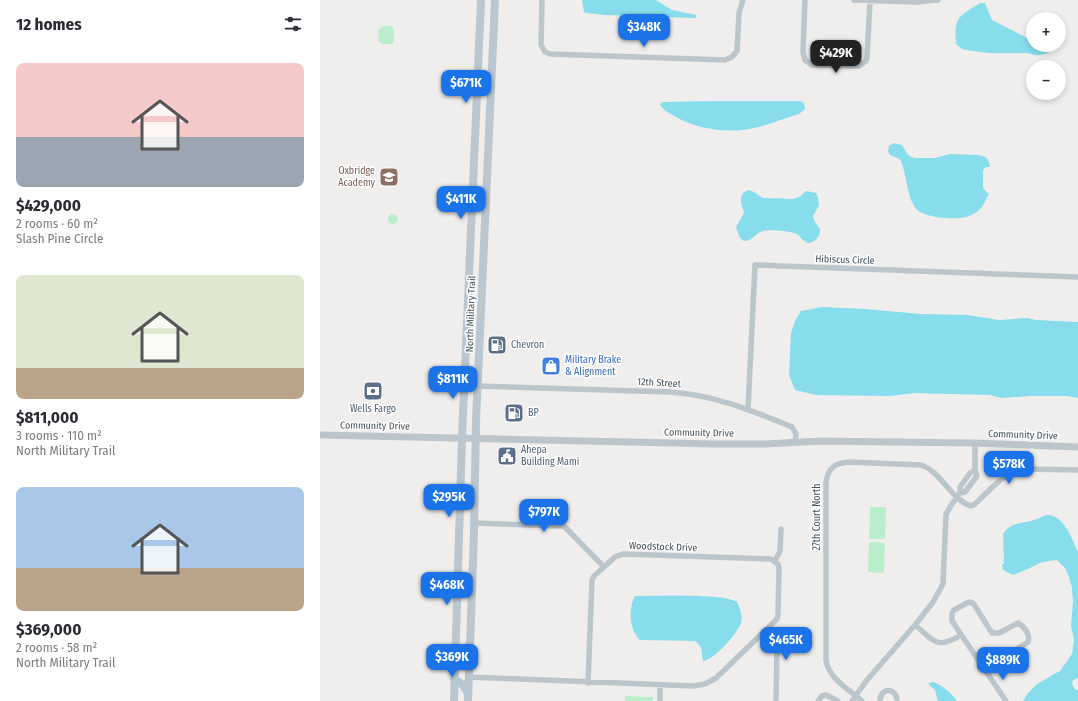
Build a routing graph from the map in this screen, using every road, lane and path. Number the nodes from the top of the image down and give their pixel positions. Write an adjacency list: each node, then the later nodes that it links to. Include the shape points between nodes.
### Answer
1 (481, 0): 9 (main road, North Military Trail)
2 (495, 0): 10 (main road, North Military Trail)
3 (542, 0): 4 (street, via 541,45 550,54 724,60 732,57 737,51 739,12)
4 (743, 0)
5 (805, 0): 7 (street, via 805,60 812,65 855,66 862,64 867,58)
6 (854, 0): 7 (street)
7 (870, 0): 8 (street)
8 (938, 0)
9 (474, 135): 10 (main road); 15 (main road, North Military Trail)
10 (489, 135): 12 (main road, North Military Trail)
11 (1078, 277): 13 (street, Hibiscus Circle, via 755,265)
12 (478, 386): 13 (street, 12th Street, via 682,392 716,398); 16 (main road, North Military Trail)
13 (748, 409): 17 (street, 12th Street, via 792,427 796,434)
14 (320, 435): 15 (street, Community Drive)
15 (462, 438): 16 (street, Community Drive); 29 (main road, North Military Trail)
16 (476, 439): 17 (street, Community Drive, via 715,444); 22 (main road, North Military Trail)
17 (795, 442): 18 (street, Community Drive)
18 (975, 443): 19 (street, Community Drive); 21 (street, via 975,470 960,487)
19 (1078, 447)
20 (1078, 470): 21 (street, 27th Court North, via 1016,470 971,506)
21 (959, 495): 26 (street, via 946,514 943,584); 35 (street, 27th Court North, via 931,470 921,465 842,463 831,467 828,472 826,661 833,678)
22 (474, 523): 25 (street, via 562,526); 31 (main road, North Military Trail)
23 (781, 529): 24 (street, via 780,551)
24 (775, 561): 25 (street, Woodstock Drive, via 623,554 615,557); 27 (street, via 780,572 778,615 775,622)
25 (604, 567): 33 (street, Woodstock Drive, via 594,576 591,584)
26 (915, 625): 28 (street, via 935,642 948,642); 35 (street)
27 (762, 634): 34 (street, via 709,682 697,686); 39 (street, via 777,651)
28 (961, 635): 30 (street); 30 (street, via 951,617 954,610 969,602 973,603 992,633 999,633 1018,623 1028,634 1028,642)
29 (455, 660): 31 (main road, via 460,672); 32 (main road, North Military Trail)
30 (985, 670): 46 (street)
31 (468, 677): 33 (street); 36 (main road, North Military Trail)
32 (454, 679): 36 (main road, via 462,684); 37 (main road, North Military Trail)
33 (588, 683): 34 (street)
34 (660, 685): 38 (street)
35 (857, 695): 42 (street); 43 (street, 27th Court North)
36 (468, 697)
37 (454, 701)
38 (660, 701)
39 (776, 701)
40 (818, 701): 41 (street, via 826,695)
41 (838, 701)
42 (852, 701)
43 (862, 701)
44 (880, 701): 45 (street, via 880,696 887,690 895,693)
45 (897, 701)
46 (1006, 701)

